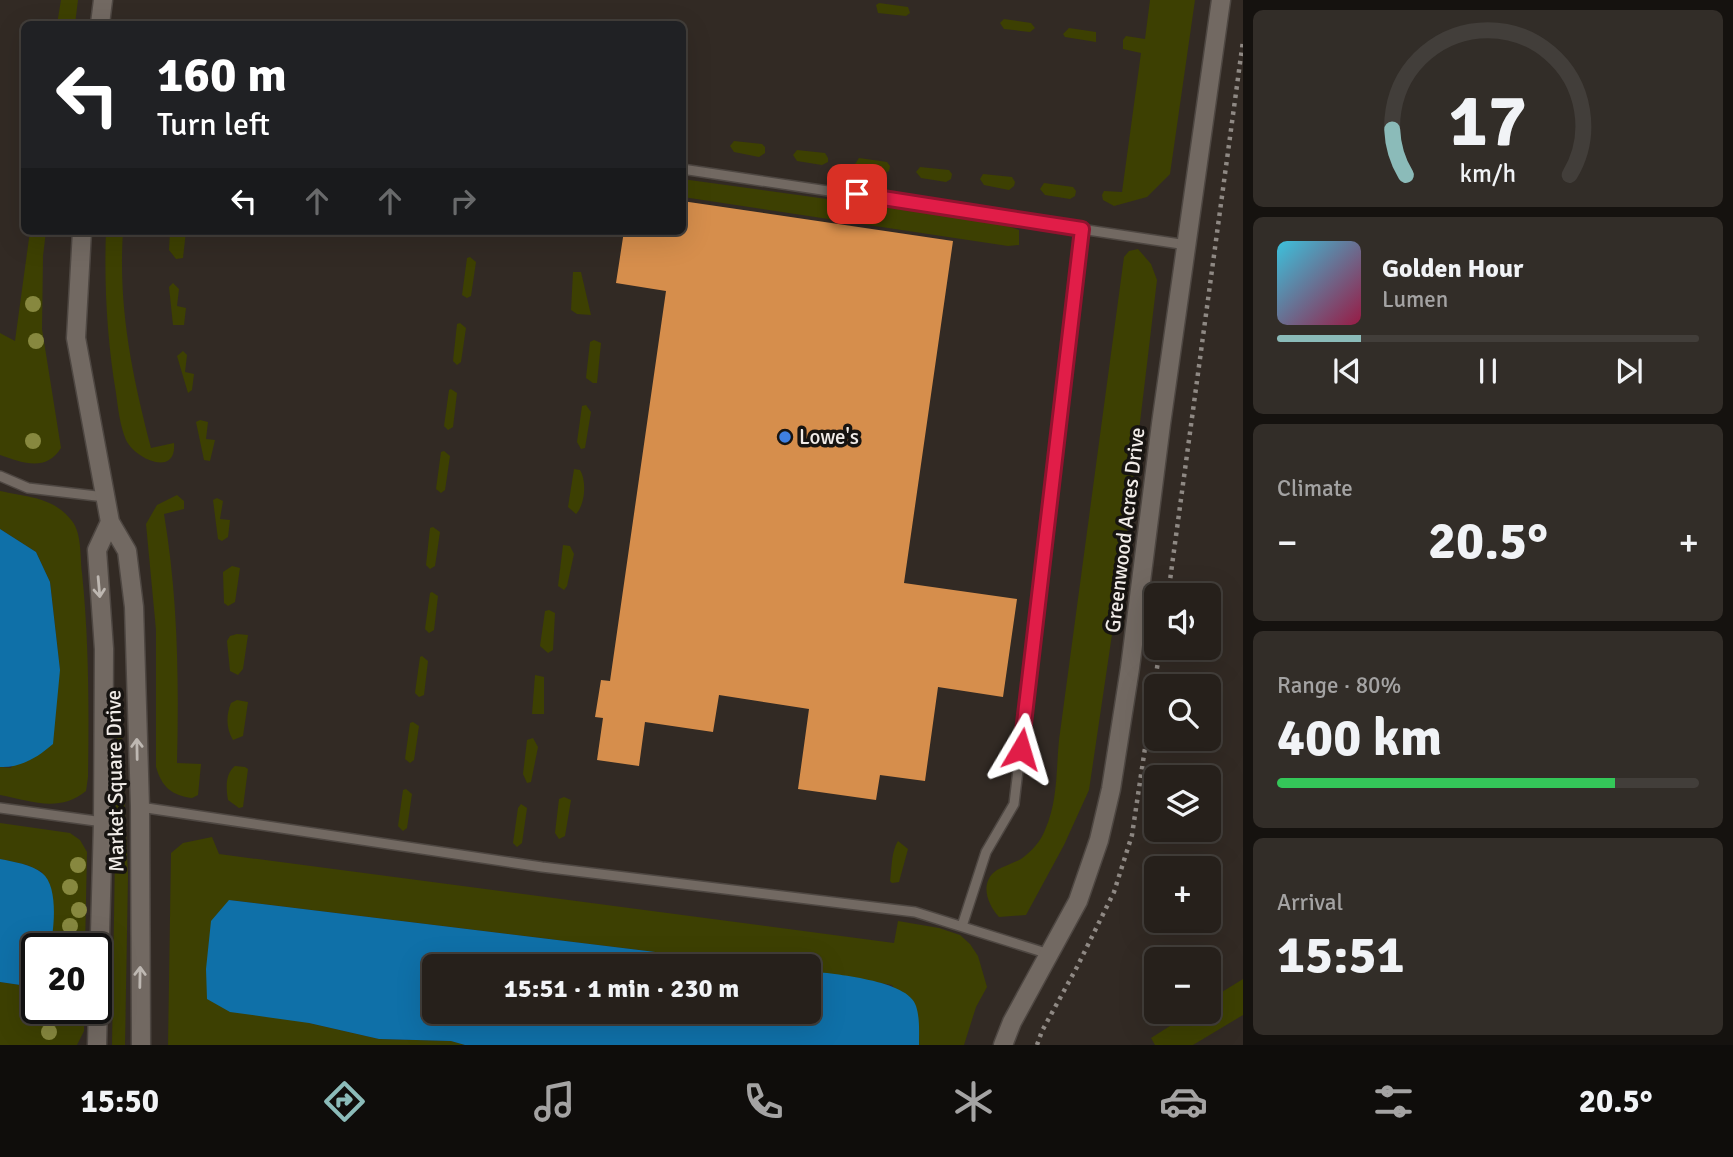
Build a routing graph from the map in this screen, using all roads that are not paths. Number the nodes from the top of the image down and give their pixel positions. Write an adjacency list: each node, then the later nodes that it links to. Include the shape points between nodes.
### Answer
1 (103, 0): 3 (street)
2 (1221, 0): 7 (street, Greenwood Acres Drive)
3 (100, 21)
4 (686, 170): 5 (lane)
5 (1082, 229): 7 (lane); 14 (lane, via 1014,804 986,852)
6 (82, 235): 9 (street, Market Square Drive, via 76,338)
7 (1187, 244): 15 (street, Greenwood Acres Drive, via 1111,789 1078,901)
8 (0, 476): 9 (lane, via 28,488)
9 (107, 497): 10 (street, Market Square Drive)
10 (110, 522): 11 (street, Market Square Drive, one-way to 10, via 132,582 127,551); 13 (street, Market Square Drive, one-way to 13, via 97,550 104,649)
11 (140, 807): 14 (lane, via 541,867 915,912); 17 (street, Market Square Drive, one-way to 11)
12 (0, 808): 13 (lane)
13 (103, 822): 16 (street, Market Square Drive)
14 (962, 926): 15 (lane)
15 (1049, 954): 18 (street, Greenwood Acres Drive)
16 (97, 1045)
17 (141, 1045)
18 (1003, 1045)

